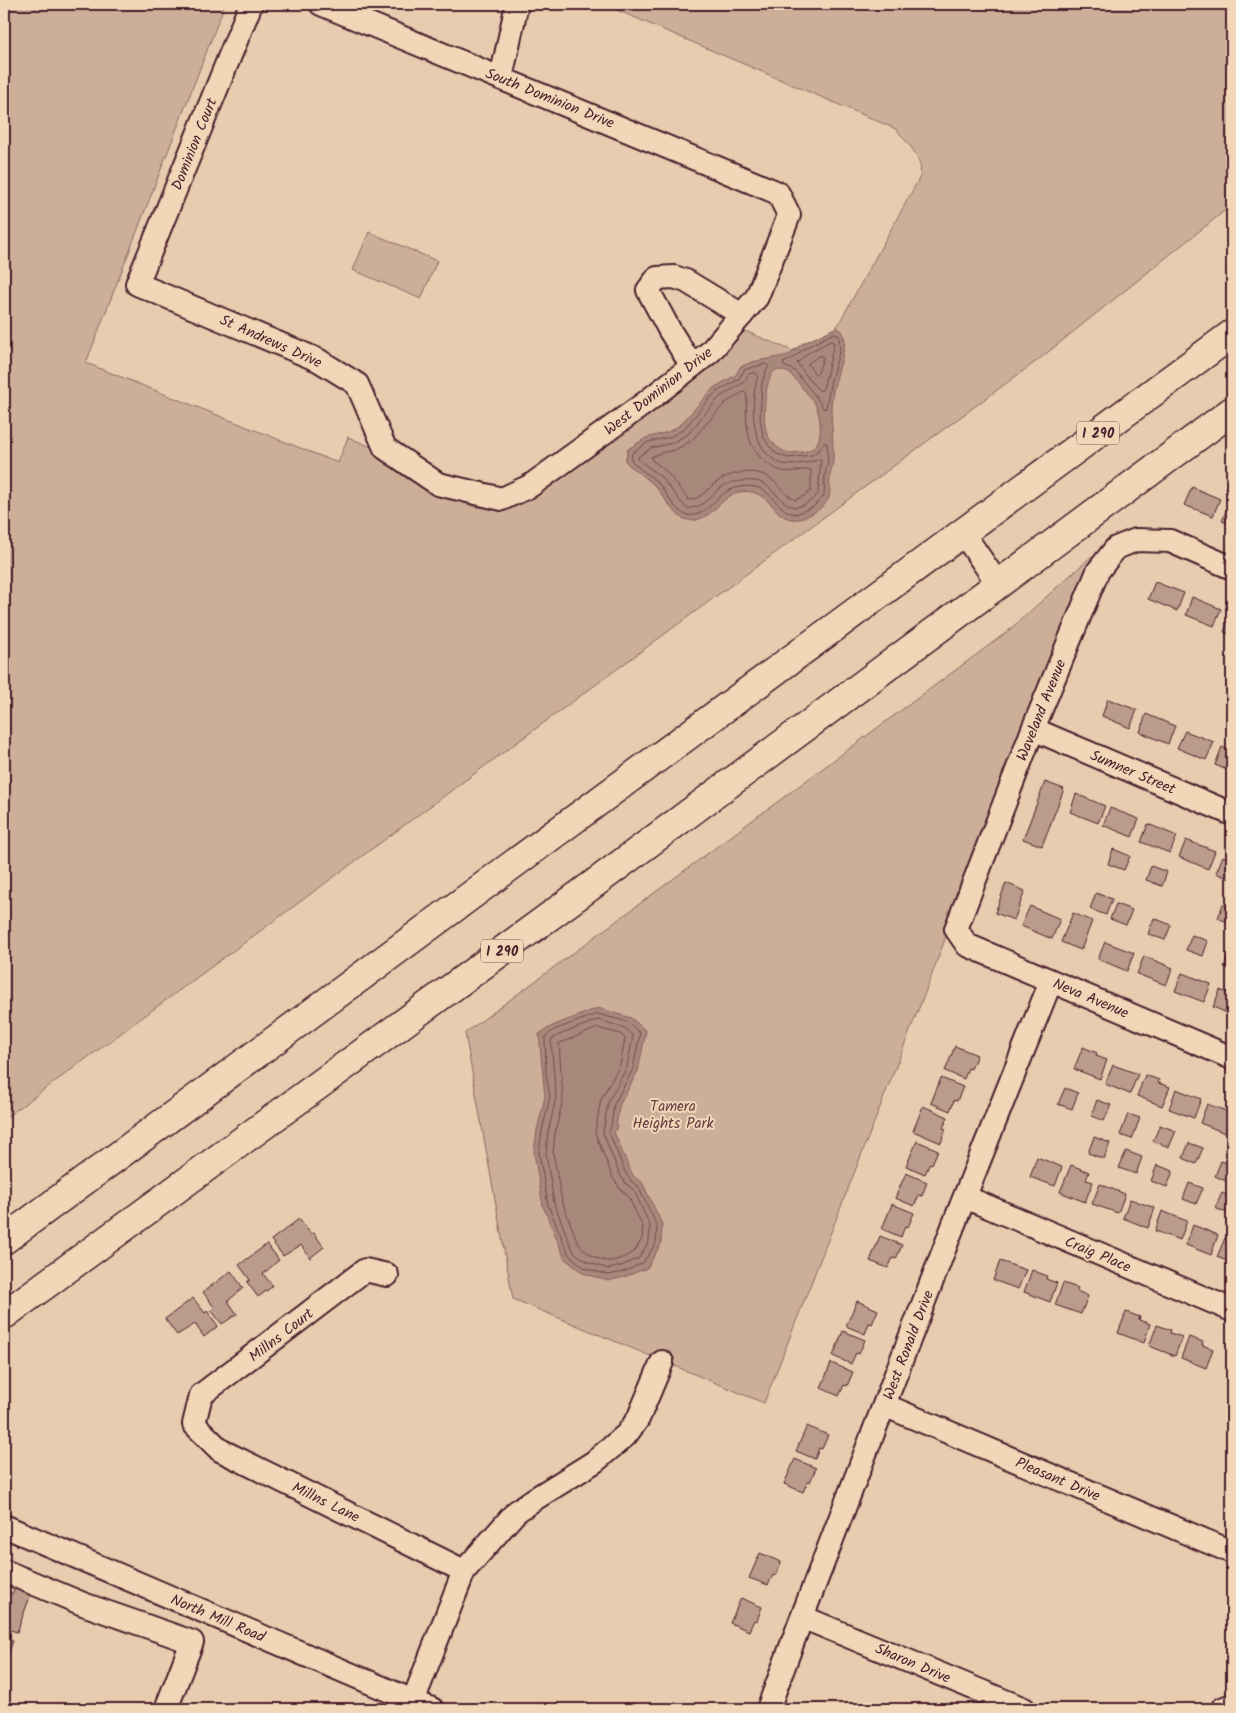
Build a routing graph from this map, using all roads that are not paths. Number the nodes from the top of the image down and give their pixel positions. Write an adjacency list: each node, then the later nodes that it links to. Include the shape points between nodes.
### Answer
1 (252, 4): 6 (street, Dominion Court)
2 (321, 4): 4 (street, South Dominion Drive)
3 (516, 4): 4 (street)
4 (501, 78): 5 (street, South Dominion Drive)
5 (778, 193): 7 (street, West Dominion Drive, via 789,215 757,297)
6 (138, 284): 11 (street, St Andrews Drive, via 318,360 357,384 385,448 438,484)
7 (742, 315): 9 (street, West Dominion Drive, via 710,352); 9 (street, via 686,281 674,277 657,278 648,290)
8 (1232, 334): 12 (highway, I 290)
9 (692, 366): 11 (street, West Dominion Drive, via 645,404 530,486)
10 (1232, 411): 14 (highway, I 290)
11 (502, 499)
12 (963, 533): 14 (street); 21 (highway, I 290)
13 (1232, 568): 15 (street, Waveland Avenue, via 1170,541 1136,540 1116,548 1098,571)
14 (998, 584): 24 (highway, I 290)
15 (1033, 729): 16 (street, Sumner Street); 17 (street, Waveland Avenue)
16 (1232, 814)
17 (956, 929): 18 (street, Neva Avenue, via 967,945)
18 (1051, 981): 19 (street, Neva Avenue); 20 (street, West Ronald Drive)
19 (1232, 1058)
20 (965, 1198): 23 (street, Craig Place); 26 (street, West Ronald Drive)
21 (4, 1240)
22 (387, 1275): 27 (street, Millns Court, via 365,1270 201,1396)
23 (1232, 1310)
24 (4, 1314)
25 (662, 1362): 31 (street, via 638,1419 626,1435 594,1462 516,1512)
26 (884, 1405): 29 (street, Pleasant Drive); 32 (street, West Ronald Drive)
27 (194, 1424): 31 (street, Millns Lane, via 220,1450)
28 (4, 1526): 34 (street, North Mill Road)
29 (1232, 1552)
30 (4, 1571): 35 (street, via 83,1604 192,1642)
31 (464, 1571): 34 (street)
32 (802, 1617): 36 (street, West Ronald Drive); 37 (street, Sharon Drive)
33 (1232, 1705): 38 (street)
34 (418, 1706)
35 (166, 1709)
36 (768, 1709)
37 (1024, 1709)
38 (1222, 1709)

